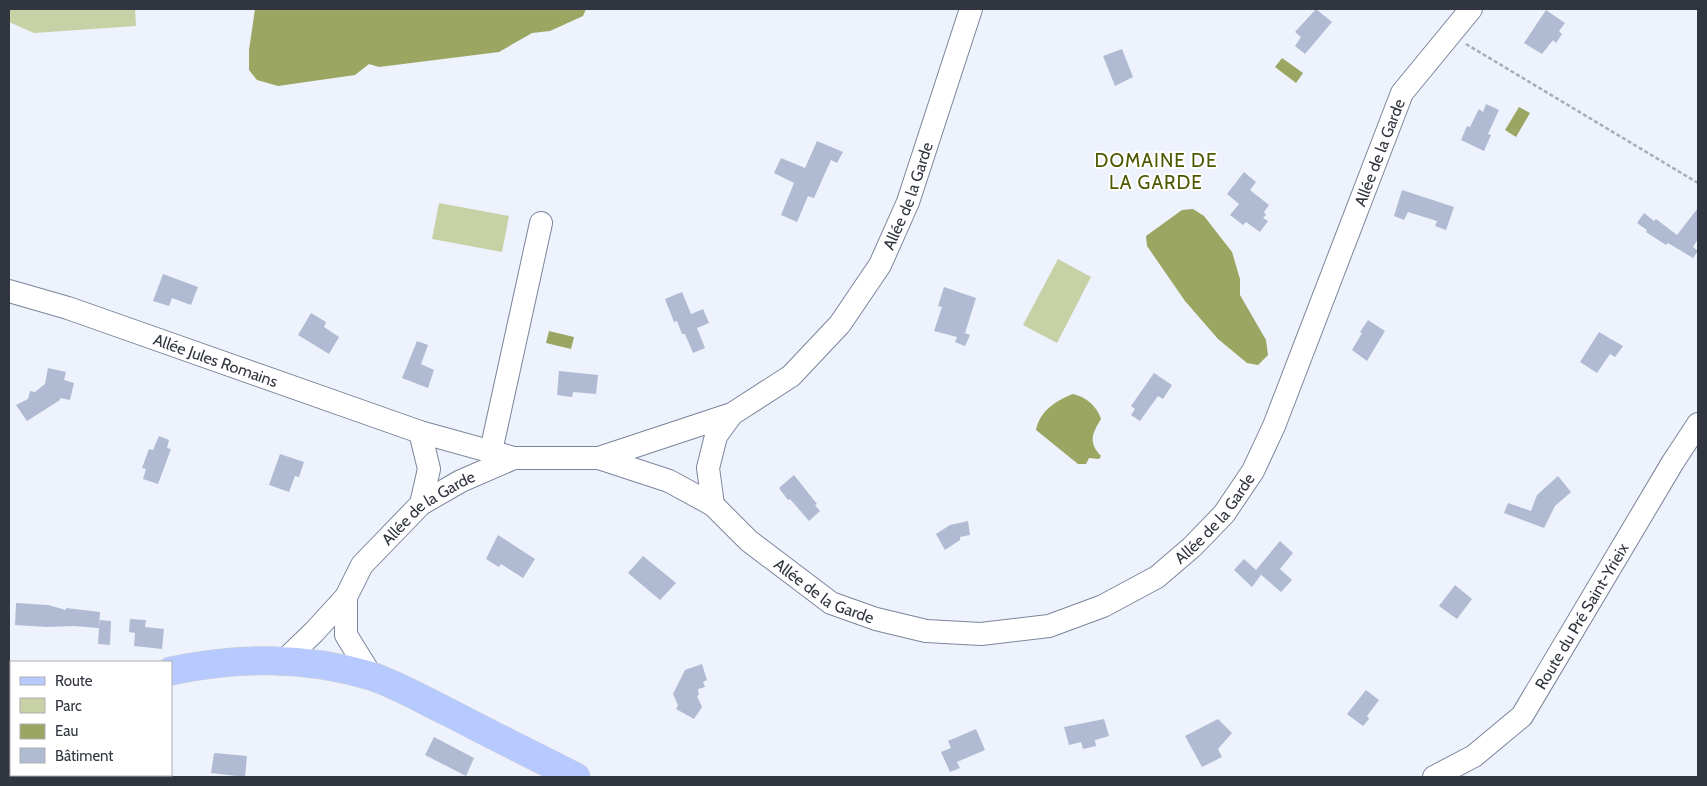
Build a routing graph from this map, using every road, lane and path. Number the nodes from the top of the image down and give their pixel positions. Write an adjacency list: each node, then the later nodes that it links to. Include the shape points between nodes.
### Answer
1 (972, 9): 7 (street, Allée de la Garde, via 908,202 880,266 840,324 791,376)
2 (1471, 9): 3 (street, Allée de la Garde)
3 (1450, 34): 4 (path); 14 (street, Allée de la Garde, via 1402,93 1274,426 1253,471 1224,514 1157,577 1103,606 1049,626 981,634 926,630 876,619 831,603 750,541)
4 (1698, 184)
5 (541, 224): 10 (street)
6 (9, 291): 9 (street, Allée Jules Romains, via 68,308)
7 (732, 414): 12 (street, Allée de la Garde); 14 (street, Allée de la Garde, via 716,436 708,468)
8 (1698, 424): 22 (street, Route du Pré Saint-Yrieix, via 1522,716 1474,756)
9 (420, 432): 10 (street, Allée Jules Romains); 13 (street, via 429,469)
10 (491, 451): 11 (street, Allée Jules Romains)
11 (514, 458): 12 (street, Allée de la Garde); 13 (street, Allée de la Garde, via 460,481)
12 (600, 458): 14 (street, Allée de la Garde, via 669,481)
13 (421, 504): 15 (street, Allée de la Garde, via 362,565)
14 (713, 505)
15 (346, 597): 16 (street, Allée de la Garde); 17 (street, Allée de la Garde)
16 (346, 635): 18 (street, Allée de la Garde); 20 (street)
17 (284, 660): 18 (main road); 19 (main road, via 239,661)
18 (330, 667): 20 (main road)
19 (182, 669)
20 (372, 677): 21 (main road)
21 (576, 777)
22 (1434, 777)

